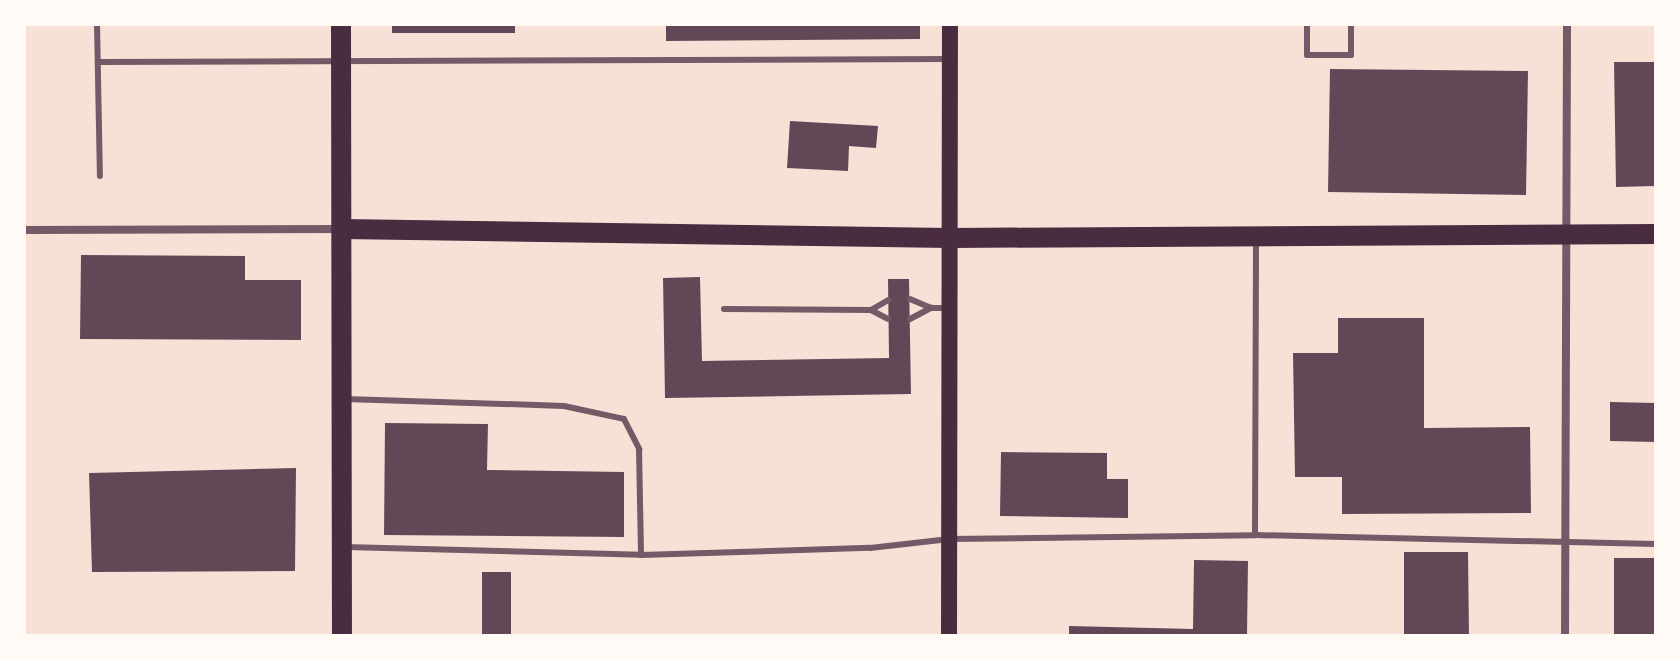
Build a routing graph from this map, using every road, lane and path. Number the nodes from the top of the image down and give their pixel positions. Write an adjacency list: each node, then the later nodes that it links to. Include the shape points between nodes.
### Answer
1 (97, 24): 9 (lane)
2 (341, 24): 8 (main road)
3 (950, 24): 7 (main road)
4 (1307, 24): 5 (lane, via 1307,55 1351,55)
5 (1351, 24)
6 (1567, 24): 14 (street)
7 (950, 59): 8 (lane); 16 (main road)
8 (341, 61): 9 (lane); 11 (main road)
9 (98, 62): 10 (lane)
10 (100, 176)
11 (342, 229): 12 (street); 16 (main road); 25 (main road)
12 (24, 230)
13 (1656, 234): 14 (main road)
14 (1567, 235): 15 (main road); 28 (street)
15 (1256, 237): 16 (main road); 26 (lane)
16 (950, 238): 20 (main road)
17 (910, 299): 19 (lane)
18 (888, 300): 22 (lane)
19 (931, 308): 20 (lane); 24 (lane)
20 (950, 308): 27 (main road)
21 (724, 309): 22 (lane)
22 (871, 310): 23 (lane)
23 (888, 319)
24 (910, 319)
25 (342, 399): 30 (main road); 31 (lane, via 564,406 624,419 639,449)
26 (1255, 535): 27 (lane); 28 (lane)
27 (949, 539): 31 (lane, via 870,548); 33 (main road)
28 (1565, 544): 29 (lane); 34 (street)
29 (1656, 544)
30 (342, 547): 31 (lane); 32 (main road)
31 (641, 555)
32 (342, 636)
33 (949, 636)
34 (1565, 636)

